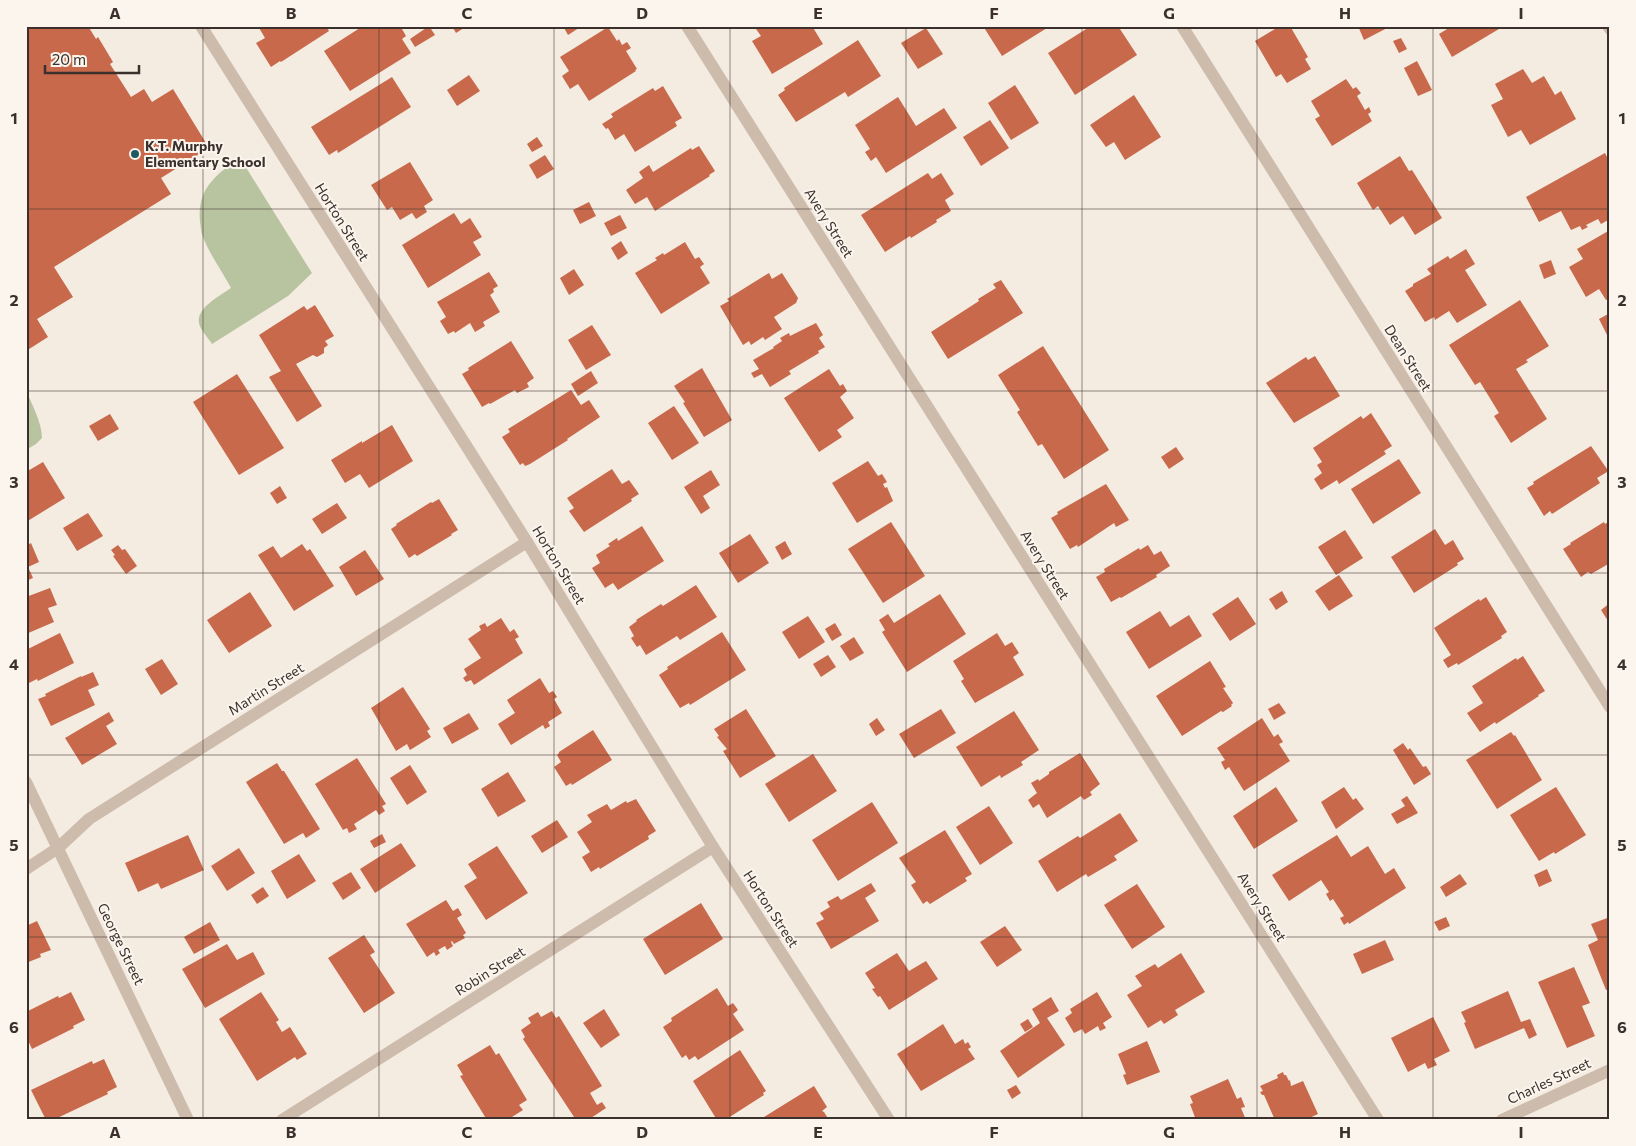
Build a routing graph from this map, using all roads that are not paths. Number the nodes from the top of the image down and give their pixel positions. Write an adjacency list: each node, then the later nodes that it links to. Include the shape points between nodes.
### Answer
1 (201, 26): 4 (street, Horton Street)
2 (687, 26): 14 (street, Avery Street)
3 (1182, 26): 5 (street, Dean Street)
4 (527, 542): 7 (street, Horton Street); 8 (street, Martin Street, via 89,819)
5 (1610, 706)
6 (26, 782): 8 (street, George Street)
7 (713, 847): 12 (street, Robin Street); 13 (street, Horton Street)
8 (58, 848): 9 (street, Martin Street); 11 (street, George Street)
9 (26, 869)
10 (1610, 1070): 15 (street, Charles Street)
11 (188, 1120)
12 (282, 1120)
13 (889, 1120)
14 (1378, 1120)
15 (1502, 1120)

